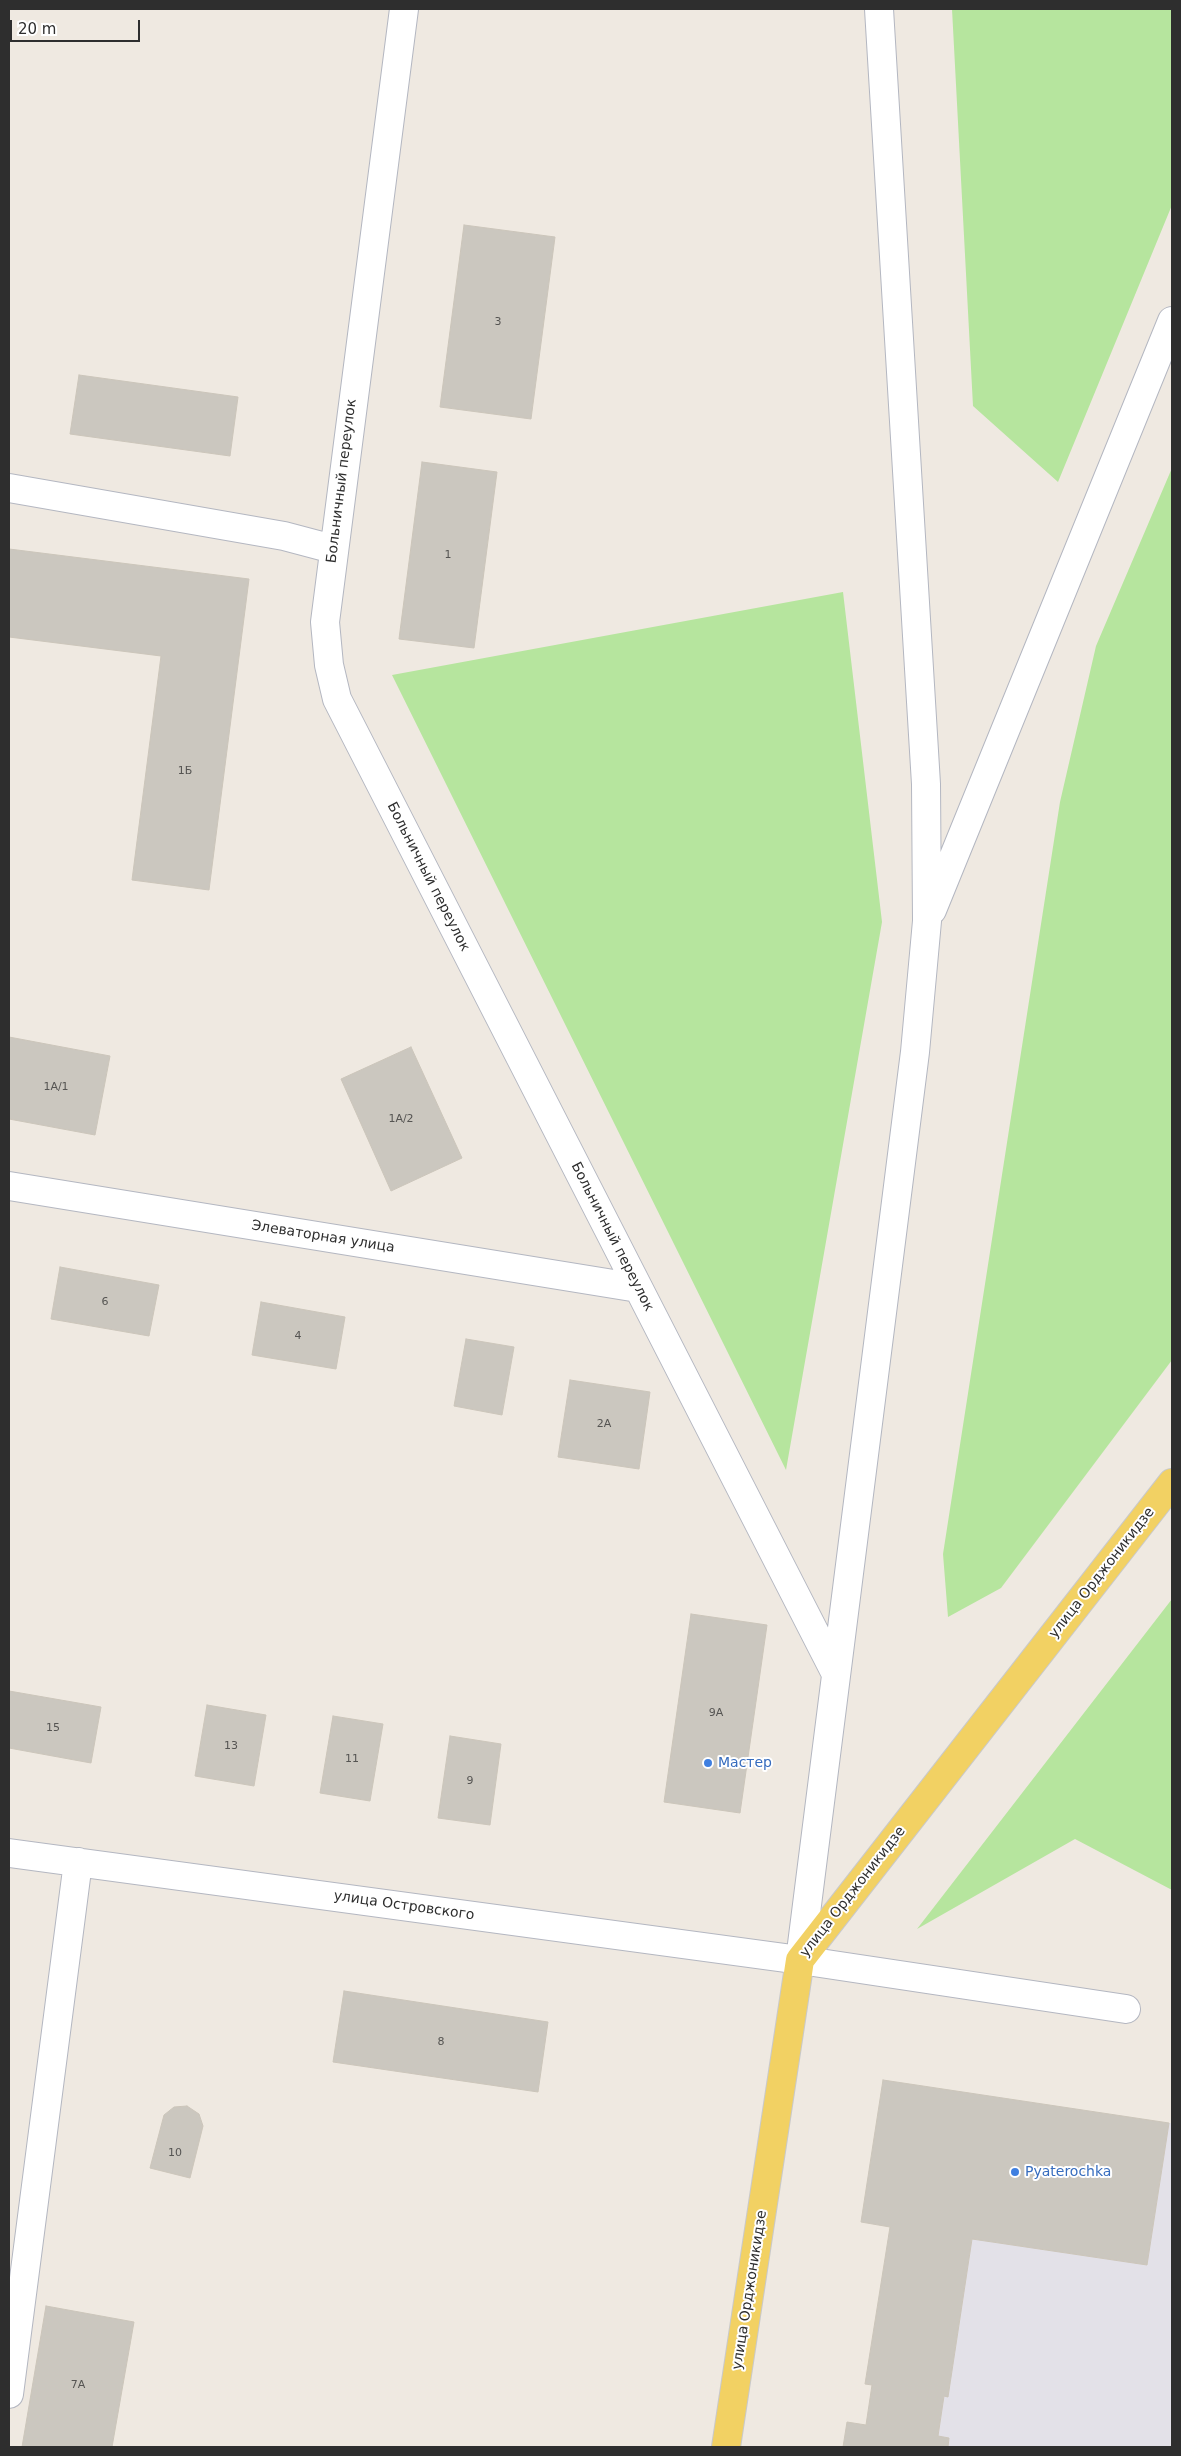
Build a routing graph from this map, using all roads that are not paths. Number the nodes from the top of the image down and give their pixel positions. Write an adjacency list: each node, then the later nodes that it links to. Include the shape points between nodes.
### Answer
1 (404, 9): 5 (street, Больничный переулок)
2 (879, 9): 6 (street, via 926,784)
3 (1172, 321): 6 (street)
4 (9, 488): 5 (street, via 284,536)
5 (333, 549): 8 (street, Больничный переулок, via 325,622 329,665 337,699)
6 (927, 920): 10 (street, via 915,1052)
7 (9, 1186): 8 (street, Элеваторная улица)
8 (638, 1288): 10 (street, Больничный переулок)
9 (1172, 1483): 13 (main road, улица Орджоникидзе)
10 (836, 1674): 13 (street)
11 (9, 1853): 12 (street, улица Островского)
12 (78, 1862): 13 (street, улица Островского); 15 (street)
13 (800, 1960): 14 (street, улица Островского); 16 (main road, улица Орджоникидзе)
14 (1126, 2008)
15 (9, 2394)
16 (726, 2447)

